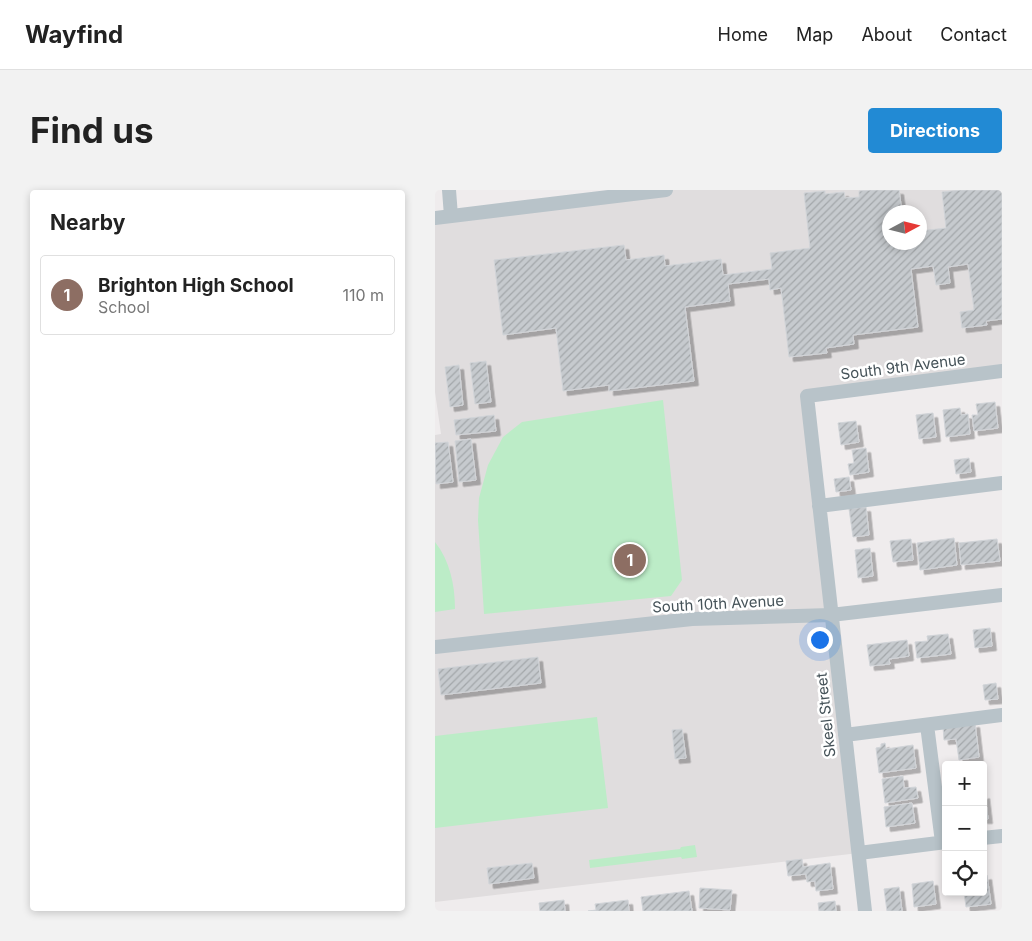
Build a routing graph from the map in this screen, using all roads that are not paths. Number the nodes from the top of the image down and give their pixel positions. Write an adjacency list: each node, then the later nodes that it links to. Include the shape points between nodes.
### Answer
1 (449, 190): 3 (street)
2 (666, 190): 3 (street)
3 (451, 216): 4 (street)
4 (435, 218)
5 (1002, 371): 6 (street, South 9th Avenue)
6 (807, 396): 8 (street, Skeel Street)
7 (1002, 483): 8 (street)
8 (819, 506): 10 (street, Skeel Street)
9 (1002, 595): 10 (street, South 10th Avenue)
10 (831, 615): 11 (street, South 10th Avenue, via 693,619); 14 (street, Skeel Street)
11 (435, 647)
12 (1002, 715): 13 (street)
13 (927, 724): 14 (street); 15 (street)
14 (845, 735): 19 (street, Skeel Street)
15 (942, 828)
16 (1002, 836): 17 (street)
17 (987, 838)
18 (942, 842): 19 (street)
19 (859, 853): 20 (street, Skeel Street)
20 (865, 911)

